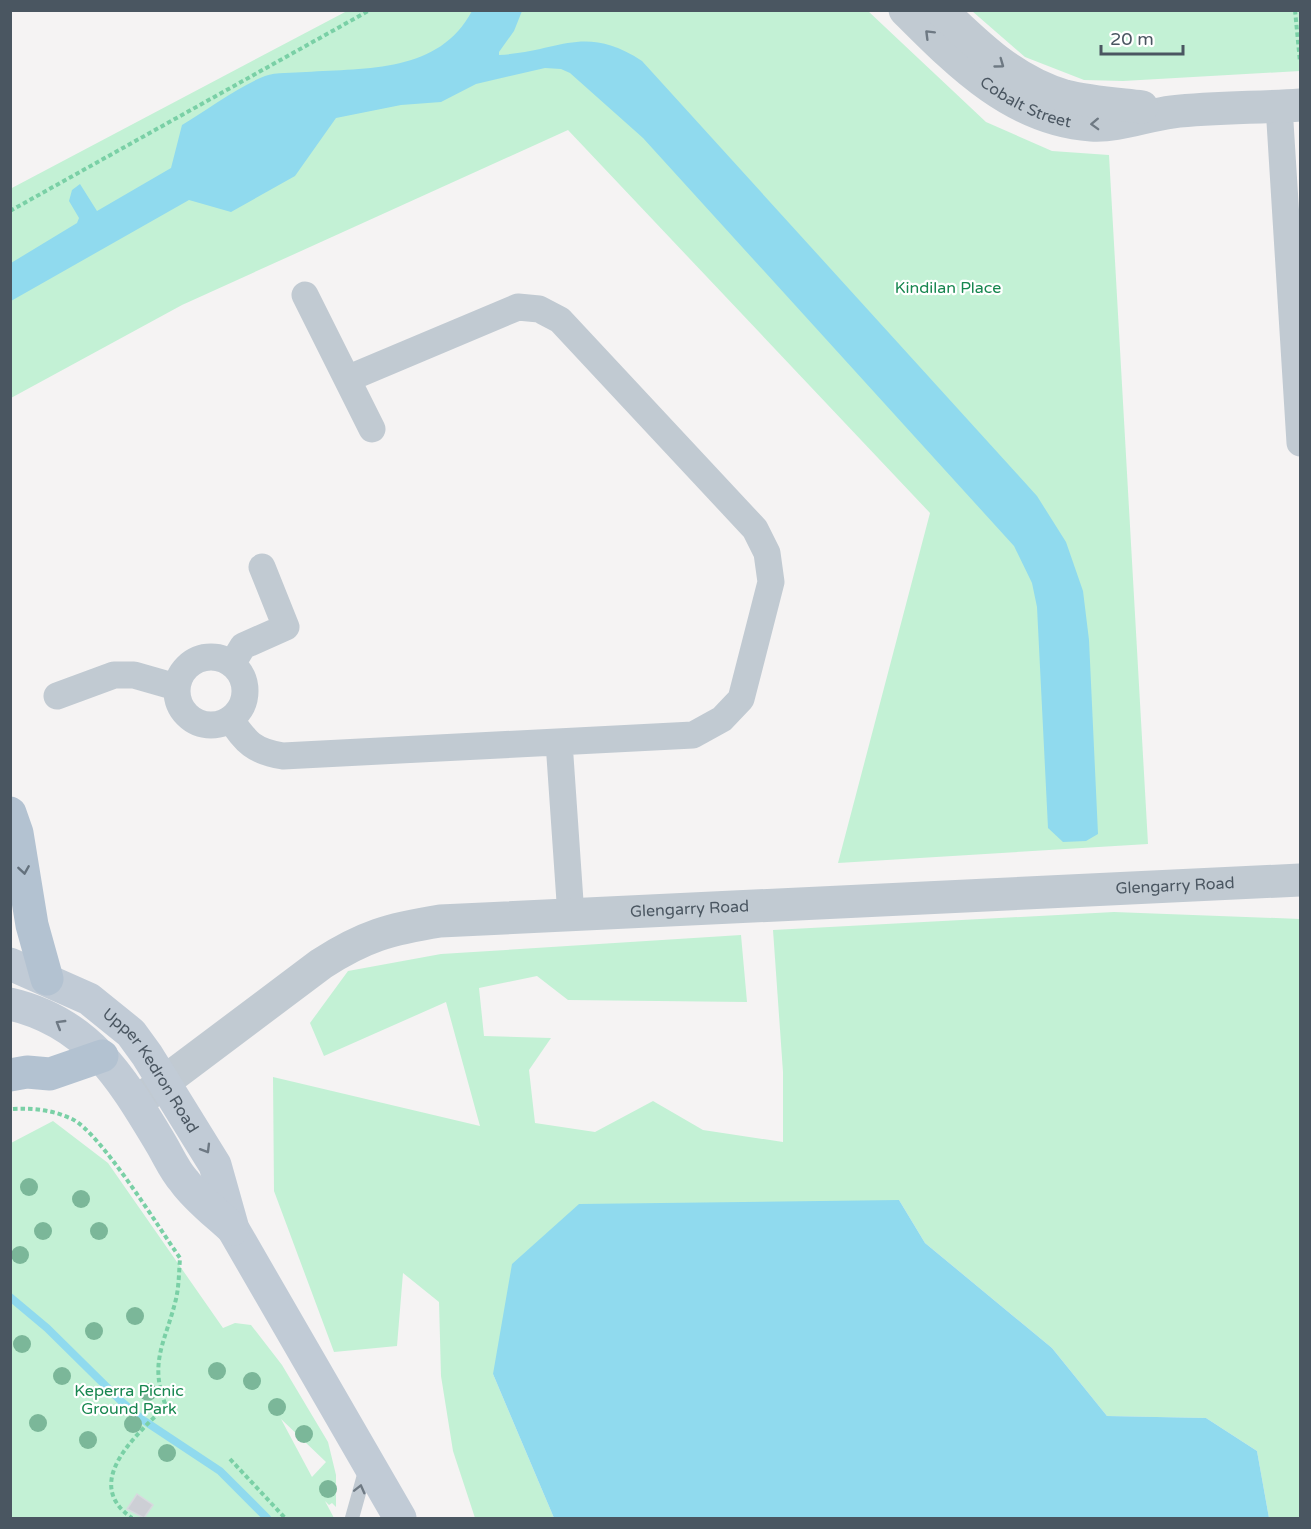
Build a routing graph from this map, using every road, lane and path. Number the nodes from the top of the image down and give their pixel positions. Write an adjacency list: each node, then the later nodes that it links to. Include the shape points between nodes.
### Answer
1 (370, 10): 8 (path)
2 (905, 10): 7 (street, Cobalt Street, one-way to 2, via 1094,125 1062,121 1034,111 976,78)
3 (941, 10): 7 (street, Cobalt Street, one-way to 7, via 988,55 1039,87 1066,96)
4 (1295, 10): 5 (path)
5 (1300, 62)
6 (1290, 106): 7 (street, Cobalt Street); 12 (street)
7 (1173, 112)
8 (10, 212)
9 (305, 296): 10 (street)
10 (347, 379): 11 (street); 18 (street, via 518,306 539,309 560,320 755,529 767,553 771,582 741,699 722,719 693,735)
11 (372, 429)
12 (1300, 443)
13 (262, 567): 14 (street, via 286,627 243,646)
14 (232, 664): 15 (street, via 223,659 202,658 184,668); 17 (street, via 245,692 238,712)
15 (176, 687): 16 (street, via 134,675 114,675); 17 (street, via 181,706 193,720 205,725)
16 (57, 696)
17 (230, 719): 18 (street, via 244,740 260,752 283,756)
18 (559, 742): 21 (street)
19 (10, 813): 23 (main road, one-way to 23)
20 (1300, 880): 21 (street, Glengarry Road)
21 (571, 916): 27 (street, Glengarry Road, via 440,921 371,935 284,989)
22 (10, 964): 23 (main road, Upper Kedron Road)
23 (47, 979): 27 (main road, Upper Kedron Road, via 89,999 113,1016)
24 (10, 1004): 25 (main road, Upper Kedron Road, one-way to 24, via 86,1041 48,1018)
25 (102, 1056): 26 (main road, via 50,1074); 29 (main road, Upper Kedron Road)
26 (10, 1075)
27 (165, 1081): 29 (street, Glengarry Road); 31 (main road, Upper Kedron Road, one-way to 31, via 215,1165)
28 (10, 1103): 30 (path)
29 (137, 1103): 31 (main road, Upper Kedron Road, via 184,1182)
30 (12, 1110): 34 (path, via 37,1108 74,1120 107,1154 180,1258 176,1298 156,1364 158,1388 166,1406 130,1443 111,1481 110,1493)
31 (233, 1229): 33 (main road, Upper Kedron Road)
32 (230, 1459): 35 (path)
33 (368, 1460): 36 (lane, one-way to 33); 37 (main road, Upper Kedron Road)
34 (129, 1518)
35 (285, 1518)
36 (352, 1518)
37 (400, 1518)

